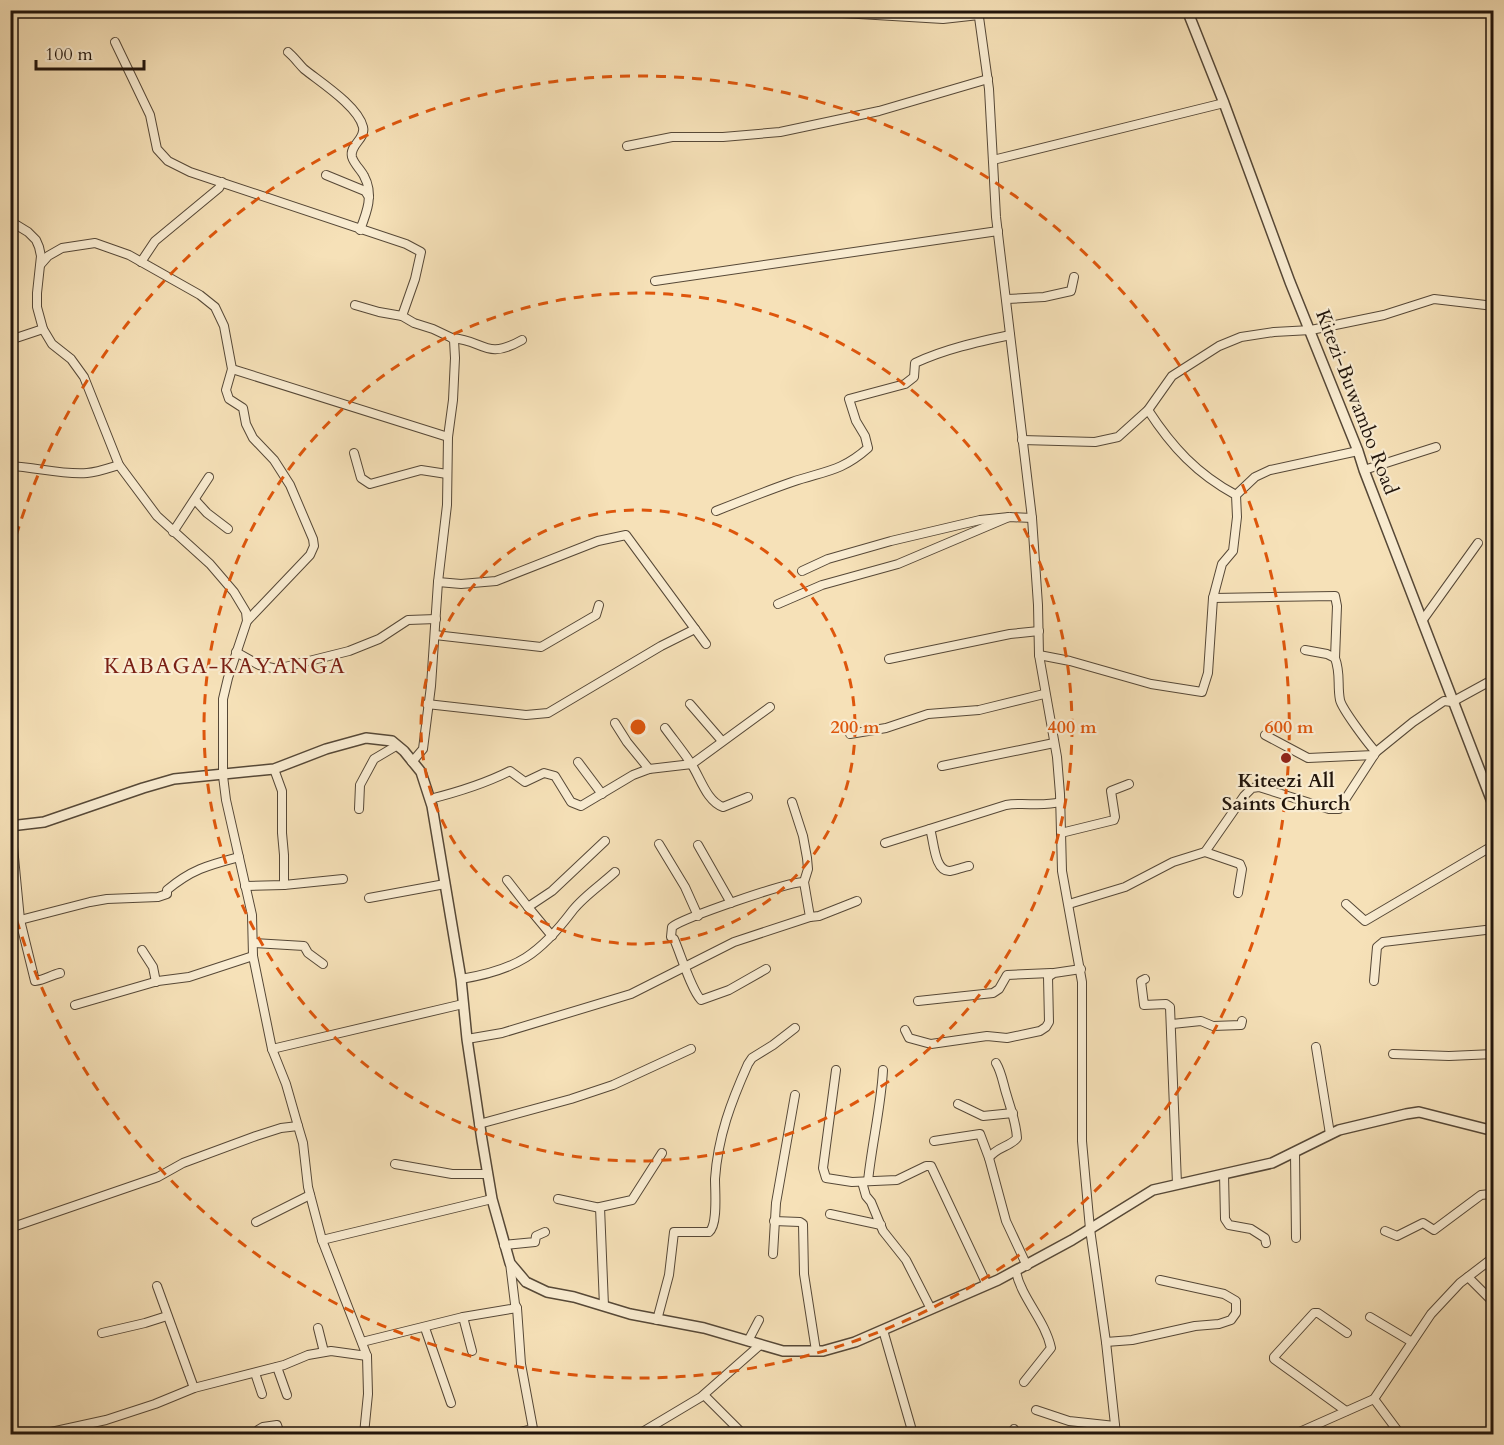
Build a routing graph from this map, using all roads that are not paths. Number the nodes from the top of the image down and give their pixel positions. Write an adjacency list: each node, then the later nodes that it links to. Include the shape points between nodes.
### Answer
1 (630, 10): 2 (street)
2 (679, 10)
3 (792, 10): 5 (street, via 943,19)
4 (1187, 10): 9 (street, Kitezi-Buwambo Road)
5 (978, 13): 8 (street)
6 (115, 42): 13 (street, via 150,115 162,157)
7 (288, 52): 14 (street, via 358,118 363,133 352,157 368,186)
8 (988, 79): 10 (street, via 879,111 780,132 672,137); 11 (street)
9 (1224, 103): 11 (street); 27 (street, Kitezi-Buwambo Road)
10 (627, 146)
11 (993, 160): 17 (street)
12 (326, 175): 14 (street)
13 (222, 182): 16 (street); 18 (street, via 155,241)
14 (369, 196): 16 (street)
15 (10, 221): 19 (street, via 36,240)
16 (360, 230): 25 (street, via 421,252)
17 (998, 231): 21 (street); 22 (street)
18 (141, 262): 19 (street, via 89,243 55,251); 32 (street, via 215,307 225,326)
19 (41, 265): 26 (street, via 37,300)
20 (1074, 277): 22 (street, via 1071,291 1060,295)
21 (656, 281)
22 (1007, 299): 28 (street)
23 (355, 305): 25 (street)
24 (1494, 306): 27 (street, via 1434,299 1384,315)
25 (402, 316): 29 (street)
26 (43, 329): 30 (street); 39 (street, via 84,377)
27 (1311, 330): 33 (street, via 1274,332 1219,346 1172,376); 37 (street, Kitezi-Buwambo Road)
28 (1010, 335): 35 (street); 46 (street, via 924,358 915,363 914,377 905,384 849,399 868,448 857,458 837,469)
29 (452, 338): 31 (street, via 495,350); 34 (street, via 455,358)
30 (10, 340)
31 (522, 340)
32 (231, 369): 34 (street); 58 (street, via 226,390 229,399 243,408 253,438 283,471 314,546 310,555)
33 (1148, 410): 35 (street, via 1118,438 1095,442); 44 (street, via 1159,429 1191,465)
34 (448, 437): 42 (street)
35 (1022, 440): 48 (street)
36 (1436, 447): 41 (street)
37 (1358, 451): 41 (street, Kitezi-Buwambo Road); 44 (street, via 1270,470 1255,477)
38 (354, 453): 42 (street, via 361,478 367,483 421,471)
39 (119, 465): 40 (street, via 88,473); 50 (street)
40 (10, 466)
41 (1364, 470): 59 (street, Kitezi-Buwambo Road)
42 (447, 474): 53 (street)
43 (209, 477): 45 (street)
44 (1236, 495): 54 (street, via 1233,551 1222,564)
45 (196, 501): 49 (street); 50 (street)
46 (716, 511)
47 (1009, 517): 48 (street); 52 (street, via 891,541 828,559); 55 (street, via 898,564 822,585)
48 (1032, 518): 61 (street)
49 (228, 529)
50 (173, 532): 58 (street, via 210,564 234,592)
51 (1478, 543): 59 (street)
52 (802, 571)
53 (438, 582): 57 (street); 60 (street, via 496,580 598,541 626,535)
54 (1213, 598): 66 (street, via 1208,673 1202,692 1151,684); 67 (street, via 1335,596)
55 (778, 604)
56 (599, 605): 62 (street, via 596,615 541,647)
57 (436, 619): 62 (street); 65 (street, via 408,620 380,639 349,651 277,669 258,665)
58 (248, 620): 65 (street)
59 (1422, 621): 71 (street, Kitezi-Buwambo Road)
60 (694, 629): 63 (street); 72 (street, via 548,713 526,715)
61 (1039, 631): 66 (street); 68 (street)
62 (435, 635): 72 (street)
63 (706, 644)
64 (1305, 650): 67 (street)
65 (236, 652): 89 (street, via 223,699)
66 (1039, 655): 70 (street)
67 (1335, 658): 82 (street, via 1340,669 1341,704)
68 (889, 659)
69 (1494, 679): 71 (street)
70 (1044, 694): 77 (street, via 979,710 928,714 886,728); 80 (street)
71 (1452, 702): 82 (street, via 1444,701); 96 (street, Kitezi-Buwambo Road)
72 (427, 704): 83 (street, via 423,749)
73 (690, 704): 79 (street)
74 (770, 707): 79 (street)
75 (615, 723): 88 (street)
76 (665, 728): 85 (street)
77 (850, 734)
78 (1265, 735): 82 (street, via 1308,759)
79 (722, 741): 85 (street)
80 (1054, 743): 86 (street); 95 (street)
81 (396, 746): 83 (street); 87 (street, via 392,741 377,738 353,740); 97 (street, via 374,759 360,785)
82 (1375, 753): 106 (street, via 1339,810 1252,788)
83 (412, 762): 93 (street)
84 (578, 762): 91 (street)
85 (692, 764): 88 (street); 92 (street, via 721,807)
86 (942, 766)
87 (274, 769): 89 (street); 114 (street, via 282,791)
88 (649, 769): 91 (street)
89 (223, 776): 98 (street, via 174,779 44,822); 107 (street)
90 (1130, 784): 100 (street, via 1112,790 1114,820)
91 (602, 794): 93 (street, via 581,806 570,802 555,776 544,773 525,782 510,771 465,790)
92 (748, 797)
93 (430, 799): 113 (street)
94 (792, 802): 112 (street, via 807,858)
95 (1060, 802): 99 (street, via 1006,805); 100 (street)
96 (1494, 807)
97 (359, 809)
98 (11, 826): 125 (street)
99 (930, 829): 102 (street); 108 (street, via 942,868 951,871)
100 (1061, 833): 120 (street, via 1062,871)
101 (605, 841): 122 (street, via 552,891)
102 (885, 843)
103 (659, 844): 123 (street)
104 (698, 845): 119 (street)
105 (1494, 845): 121 (street, via 1365,921)
106 (1205, 852): 116 (street, via 1240,864); 120 (street, via 1173,862 1125,887)
107 (239, 857): 115 (street); 125 (street, via 185,875 167,894 158,897 107,899)
108 (969, 866)
109 (615, 872): 127 (street, via 573,910)
110 (343, 879): 114 (street)
111 (507, 880): 122 (street)
112 (804, 882): 119 (street); 124 (street)
113 (445, 884): 117 (street); 137 (street)
114 (284, 885): 115 (street)
115 (245, 886): 128 (street)
116 (1238, 893)
117 (369, 898)
118 (857, 901): 124 (street)
119 (731, 903): 123 (street)
120 (1069, 904): 134 (street)
121 (1346, 904)
122 (528, 907): 127 (street)
123 (698, 916): 132 (street, via 674,924 671,931)
124 (810, 917): 132 (street, via 734,942)
125 (20, 920): 135 (street, via 35,981)
126 (1494, 929): 139 (street, via 1383,942 1377,947)
127 (552, 936): 137 (street, via 518,963)
128 (254, 943): 130 (street); 131 (street, via 304,946)
129 (142, 950): 140 (street, via 153,967)
130 (254, 956): 140 (street, via 189,977); 150 (street)
131 (323, 964)
132 (686, 965): 133 (street, via 701,1000 729,990); 148 (street, via 622,997 502,1033)
133 (766, 969)
134 (1081, 969): 136 (street); 183 (street, via 1082,1141)
135 (60, 973)
136 (1053, 973): 141 (street, via 1007,975 993,993); 147 (street, via 1048,976 1049,1022 1040,1030 1007,1038 987,1036 931,1044 909,1038)
137 (461, 979): 142 (street)
138 (1145, 979): 145 (street, via 1141,981 1144,1005 1169,1005)
139 (1374, 981)
140 (156, 982): 143 (street)
141 (918, 1001)
142 (463, 1004): 148 (street); 150 (street)
143 (75, 1005)
144 (1242, 1021): 145 (street, via 1241,1025 1222,1027 1201,1021)
145 (1172, 1024): 172 (street)
146 (795, 1028): 206 (street, via 748,1064 721,1135 714,1226 708,1232 674,1232 669,1275)
147 (905, 1030)
148 (467, 1039): 160 (street)
149 (1316, 1047): 163 (street)
150 (272, 1049): 161 (street)
151 (691, 1049): 160 (street, via 613,1085)
152 (1393, 1054): 153 (street)
153 (1494, 1054)
154 (996, 1063): 159 (street)
155 (836, 1070): 171 (street, via 823,1171 826,1178)
156 (883, 1070): 171 (street, via 881,1106)
157 (795, 1095): 179 (street)
158 (958, 1104): 159 (street, via 982,1116)
159 (1014, 1113): 167 (street, via 1016,1141 996,1150)
160 (479, 1124): 169 (street)
161 (298, 1126): 173 (street); 182 (street, via 256,1136 158,1177)
162 (1494, 1131): 163 (street, via 1419,1112)
163 (1330, 1134): 166 (street)
164 (934, 1141): 167 (street, via 980,1134)
165 (662, 1153): 177 (street, via 632,1200)
166 (1295, 1153): 170 (street, via 1272,1163); 186 (street)
167 (989, 1158): 193 (street, via 1006,1221)
168 (395, 1164): 169 (street, via 452,1174)
169 (488, 1174): 174 (street)
170 (1224, 1174): 172 (street); 188 (street, via 1225,1219 1229,1225 1258,1232)
171 (865, 1181): 181 (street, via 866,1196); 197 (street, via 897,1180 932,1166)
172 (1177, 1184): 183 (street, via 1144,1194)
173 (310, 1195): 180 (street); 187 (street)
174 (492, 1199): 187 (street); 189 (street)
175 (558, 1199): 177 (street)
176 (1494, 1199): 184 (street, via 1490,1194 1482,1195 1434,1230 1423,1223 1397,1236)
177 (600, 1208): 200 (street)
178 (830, 1214): 181 (street)
179 (774, 1221): 190 (street); 219 (street, via 803,1224 804,1274)
180 (256, 1222)
181 (881, 1225): 202 (street, via 910,1267)
182 (10, 1228)
183 (1090, 1229): 193 (street); 214 (street)
184 (1385, 1231)
185 (545, 1232): 189 (street, via 536,1236 535,1242)
186 (1296, 1238)
187 (322, 1240): 215 (street)
188 (1266, 1243)
189 (504, 1245): 192 (street)
190 (773, 1254)
191 (1494, 1257): 195 (street)
192 (510, 1263): 200 (street, via 526,1281 547,1293); 201 (street)
193 (1027, 1266): 194 (street)
194 (1016, 1272): 197 (street); 224 (street, via 1051,1348)
195 (1468, 1277): 199 (street); 216 (street, via 1431,1314)
196 (1160, 1280): 214 (street, via 1224,1294 1236,1300 1236,1313 1231,1320 1219,1324)
197 (987, 1285): 202 (street)
198 (157, 1286): 203 (street)
199 (1494, 1303)
200 (604, 1306): 206 (street)
201 (517, 1308): 204 (street); 234 (street)
202 (931, 1309): 210 (street)
203 (167, 1316): 211 (street); 225 (street)
204 (463, 1317): 209 (street); 218 (street)
205 (1370, 1317): 216 (street)
206 (657, 1320): 213 (street)
207 (759, 1320): 213 (street)
208 (318, 1328): 220 (street)
209 (425, 1328): 215 (street); 230 (street)
210 (883, 1330): 219 (street, via 855,1342); 242 (street)
211 (102, 1333)
212 (1347, 1333): 232 (street, via 1314,1313 1274,1357)
213 (748, 1341): 217 (street)
214 (1106, 1341): 233 (street)
215 (362, 1342): 221 (street)
216 (1412, 1342): 229 (street)
217 (760, 1345): 219 (street, via 783,1351); 228 (street)
218 (472, 1351)
219 (816, 1351)
220 (324, 1352): 221 (street); 222 (street)
221 (367, 1356): 238 (street)
222 (278, 1366): 223 (street); 227 (street)
223 (255, 1373): 225 (street); 226 (street)
224 (1024, 1382)
225 (194, 1388): 235 (street, via 106,1420)
226 (262, 1394)
227 (287, 1395)
228 (704, 1395): 240 (street); 241 (street)
229 (1374, 1399): 232 (street); 244 (street)
230 (451, 1402)
231 (1036, 1410): 233 (street)
232 (1346, 1412): 243 (street)
233 (1115, 1430)
234 (533, 1432): 239 (street)
235 (42, 1434)
236 (259, 1434): 237 (street, via 258,1430 273,1424)
237 (280, 1434)
238 (364, 1434)
239 (512, 1434)
240 (639, 1434)
241 (743, 1434)
242 (913, 1434)
243 (1295, 1434)
244 (1400, 1434)

